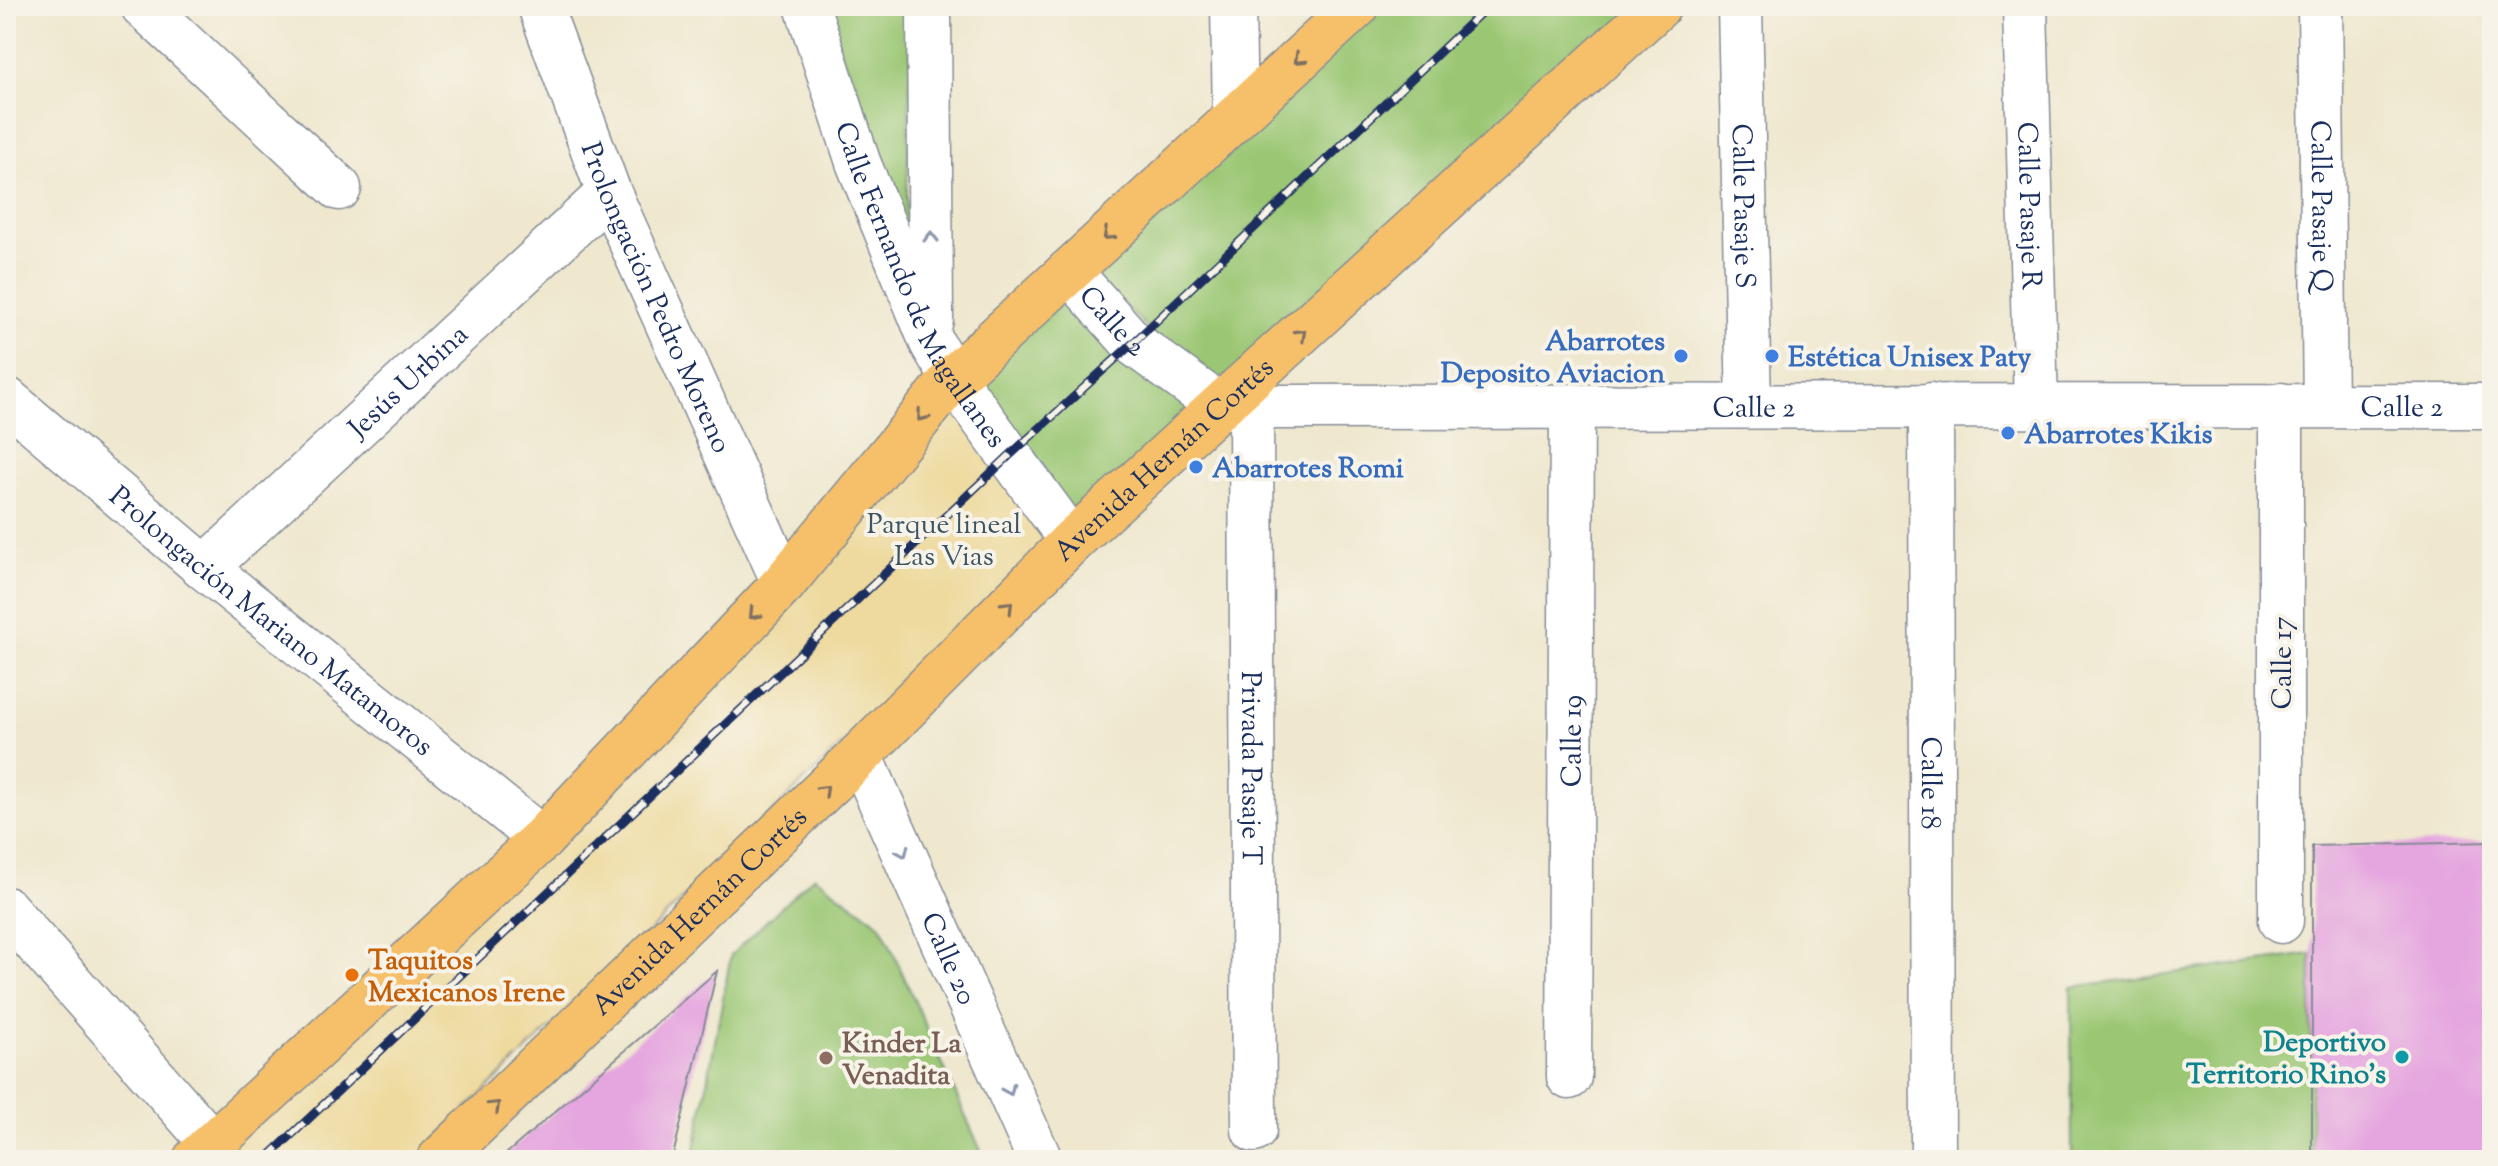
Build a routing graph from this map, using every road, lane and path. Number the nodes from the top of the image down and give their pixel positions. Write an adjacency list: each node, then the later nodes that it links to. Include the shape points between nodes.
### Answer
1 (143, 6): 12 (street)
2 (540, 6): 13 (street, Prolongación Pedro Moreno)
3 (807, 6): 15 (street, Calle Fernando de Magallanes, via 858,162)
4 (929, 6): 15 (street, one-way to 4)
5 (1233, 6): 11 (street)
6 (1357, 6): 11 (main road, one-way to 11)
7 (1659, 6): 24 (main road, Avenida Hernán Cortés, one-way to 7)
8 (1740, 6): 21 (street, Calle Pasaje S)
9 (2025, 6): 22 (street, Calle Pasaje R)
10 (2320, 6): 19 (street, Calle Pasaje Q)
11 (1235, 118): 14 (main road, one-way to 14)
12 (339, 188)
13 (609, 193): 26 (street, Jesús Urbina); 27 (street, Prolongación Pedro Moreno)
14 (1069, 271): 15 (main road); 24 (street, Calle 2, via 1133,343)
15 (942, 361): 25 (street, Calle Fernando de Magallanes); 27 (main road, one-way to 27)
16 (6, 399): 26 (street, Prolongación Mariano Matamoros)
17 (1931, 405): 21 (street, Calle 2); 22 (street, Calle 2); 37 (street, Calle 18)
18 (2281, 405): 19 (street, Calle 2); 22 (street, Calle 2); 31 (street, Calle 17)
19 (2325, 405): 23 (street, Calle 2)
20 (1572, 406): 21 (street, Calle 2); 24 (street, Calle 2); 32 (street, Calle 19)
21 (1749, 406)
22 (2036, 406)
23 (2492, 406)
24 (1236, 408): 25 (main road, Avenida Hernán Cortés); 33 (street, Privada Pasaje T)
25 (1072, 541): 28 (main road, Avenida Hernán Cortés, one-way to 25)
26 (205, 568): 29 (street, Prolongación Mariano Matamoros)
27 (784, 583): 29 (main road, one-way to 29)
28 (860, 755): 35 (main road, Avenida Hernán Cortés, one-way to 28); 36 (street, Calle 20, one-way to 36)
29 (542, 839): 34 (main road)
30 (6, 909): 34 (street)
31 (2281, 921)
32 (1569, 1077)
33 (1254, 1130)
34 (204, 1152)
35 (439, 1160)
36 (1040, 1160)
37 (1933, 1160)

